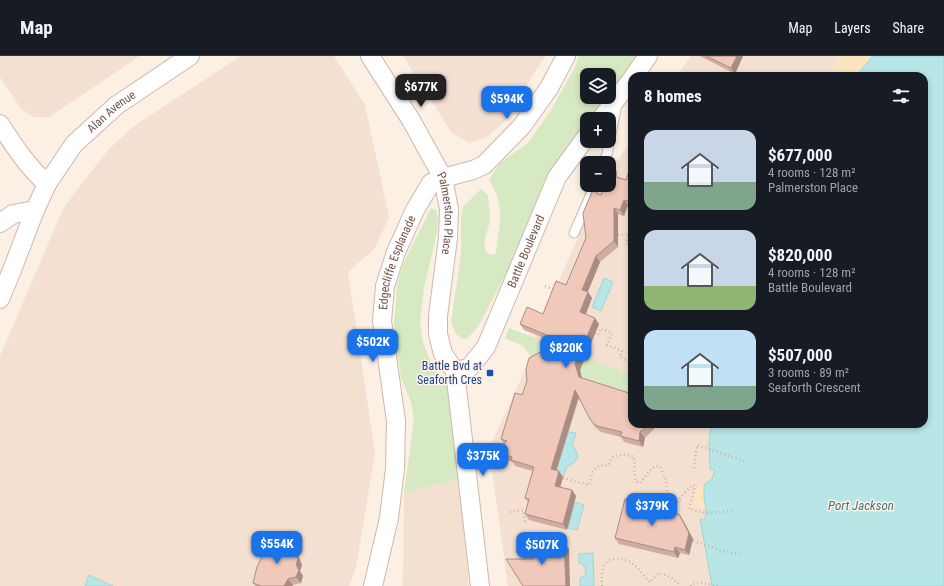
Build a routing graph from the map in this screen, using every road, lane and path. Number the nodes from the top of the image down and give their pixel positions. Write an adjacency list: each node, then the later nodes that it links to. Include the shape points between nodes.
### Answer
1 (190, 56): 5 (street, Alan Avenue)
2 (370, 56): 13 (street, Palmerston Place, via 411,120)
3 (566, 56): 13 (street, Edgecliffe Esplanade, via 549,88 522,126 497,153 484,165)
4 (648, 56): 6 (street)
5 (168, 62): 14 (street, Alan Avenue, via 74,144)
6 (637, 72)
7 (628, 85): 8 (street)
8 (619, 97): 9 (street); 12 (lane)
9 (607, 112)
10 (0, 124): 14 (street, via 14,146)
11 (580, 146): 28 (street, Battle Boulevard, via 557,177 486,347)
12 (606, 156)
13 (443, 178): 28 (street, Palmerston Place, via 449,216 438,334 443,354); 37 (street, Edgecliffe Esplanade, via 431,183 415,210 384,286 382,321 396,421 395,469 389,518)
14 (47, 184): 16 (street, Alan Avenue)
15 (592, 192): 18 (lane)
16 (35, 210): 17 (street, via 13,214); 25 (street, Alan Avenue)
17 (0, 223)
18 (574, 233)
19 (628, 234): 21 (path)
20 (628, 234): 22 (path)
21 (618, 235)
22 (628, 245)
23 (545, 286): 24 (path)
24 (558, 291)
25 (0, 299)
26 (595, 333): 27 (path, via 598,335 601,328 612,333 607,345 622,351 620,357)
27 (628, 361)
28 (462, 370): 38 (street)
29 (747, 462): 30 (path, via 697,445)
30 (694, 468)
31 (563, 478): 32 (path, via 589,485 593,471 599,466 608,466 611,458 621,454 628,455 634,457 634,481 640,484 652,468 660,467 666,480 670,505 675,505 686,491 695,486 689,509 706,513)
32 (734, 511)
33 (510, 512): 34 (path, via 523,510)
34 (525, 522)
35 (693, 541): 36 (path)
36 (741, 554)
37 (373, 586)
38 (480, 586)
39 (602, 586): 40 (path, via 601,577 605,563 612,558 629,561 650,582 659,573 678,581)
40 (680, 586)
41 (690, 586): 42 (path, via 697,583)
42 (717, 586): 43 (path)
43 (720, 586)

